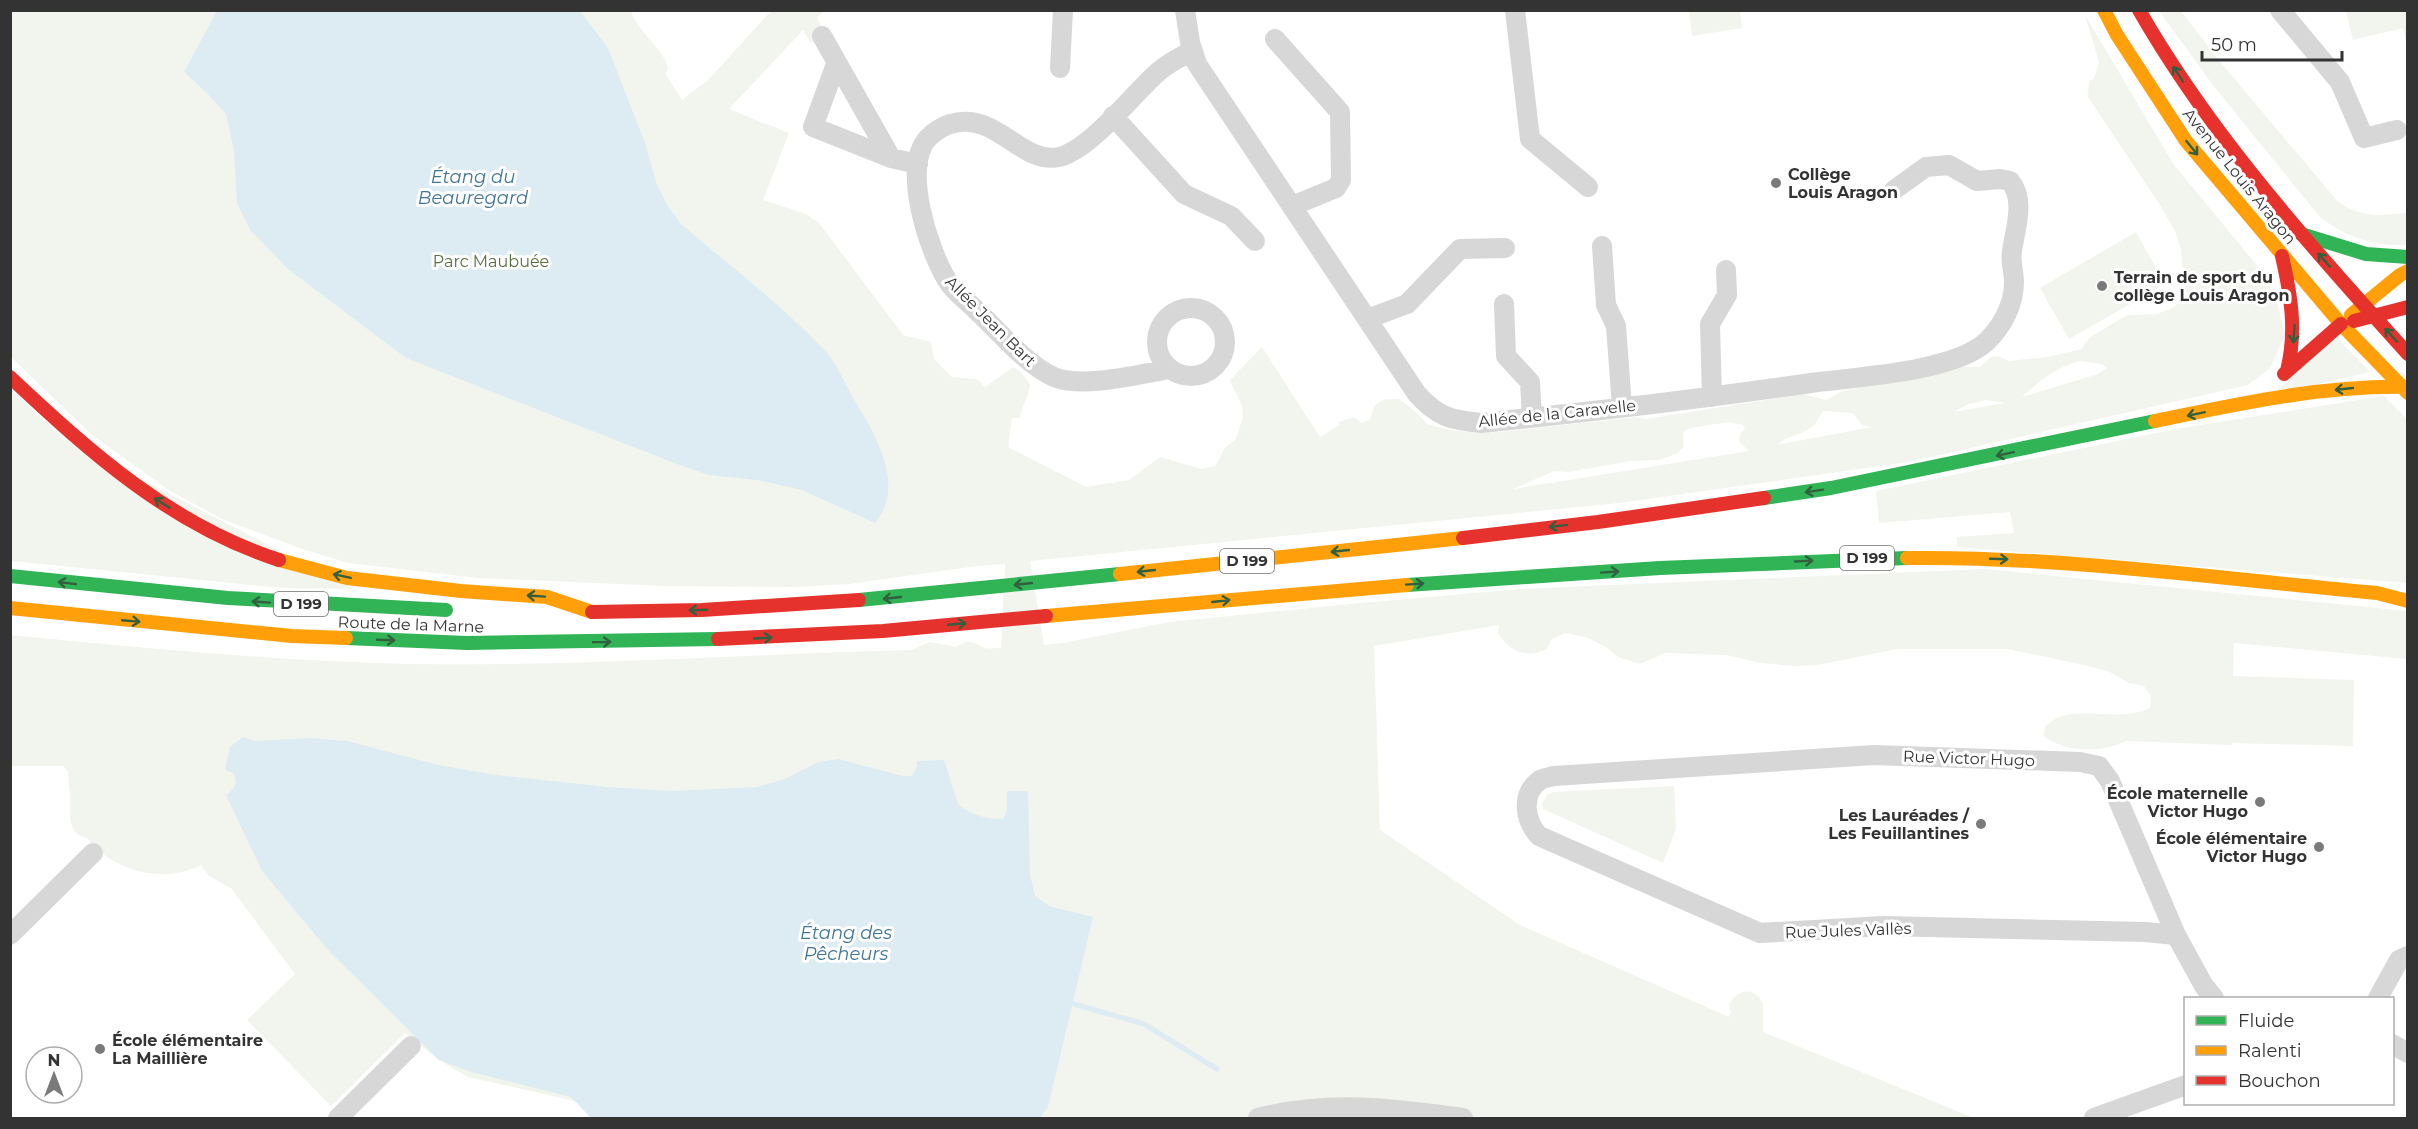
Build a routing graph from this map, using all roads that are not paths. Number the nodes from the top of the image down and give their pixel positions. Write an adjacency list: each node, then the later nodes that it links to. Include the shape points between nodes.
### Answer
1 (1063, 10): 11 (street)
2 (1185, 10): 9 (street, Allée de la Caravelle)
3 (1515, 10): 16 (street, via 1530,140)
4 (2104, 10): 23 (main road, Avenue Louis Aragon, one-way to 23, via 2186,141)
5 (2139, 10): 19 (main road, Avenue Louis Aragon, one-way to 5, via 2218,131)
6 (2280, 10): 13 (street, via 2340,82 2364,138)
7 (822, 36): 10 (street)
8 (1275, 39): 18 (street, via 1340,112 1341,180 1336,188)
9 (1192, 51): 12 (street, Allée Jean Bart, via 1159,70); 18 (street, Allée de la Caravelle)
10 (836, 64): 14 (street); 14 (street, via 813,126)
11 (1060, 68)
12 (1113, 116): 15 (street, Allée Jean Bart, via 1081,147 1058,157 1035,154 984,123 960,122 939,128 925,141); 20 (street, via 1184,194 1231,216)
13 (2397, 130)
14 (891, 158): 15 (street)
15 (918, 164): 34 (street, Allée Jean Bart, via 918,202 932,255 948,283 1034,365 1069,381)
16 (1588, 187)
17 (1894, 190): 38 (street, Allée de la Caravelle, via 1926,167 1949,165 1977,181 2010,181 2016,189 2018,227 2012,252 2013,295 2000,326 1983,344 1952,360)
18 (1292, 206): 31 (street, Allée de la Caravelle)
19 (2301, 234): 24 (main road, via 2366,254); 28 (main road, Avenue Louis Aragon, one-way to 19)
20 (1255, 241)
21 (1602, 246): 40 (street, via 1606,305 1616,326)
22 (1504, 248): 31 (street, via 1461,249 1407,304)
23 (2282, 256): 32 (main road, Avenue Louis Aragon); 35 (main road, one-way to 35, via 2295,313)
24 (2408, 257)
25 (1726, 270): 38 (street, via 1727,295 1710,324)
26 (2408, 271): 28 (main road)
27 (1504, 304): 41 (street, via 1506,356 1530,382)
28 (2363, 304): 30 (main road, Avenue Louis Aragon); 32 (main road)
29 (2408, 307): 30 (main road)
30 (2374, 317): 32 (main road); 33 (main road, Avenue Louis Aragon, one-way to 30)
31 (1367, 319): 41 (street, Allée de la Caravelle, via 1417,394 1433,411 1461,421 1482,423)
32 (2341, 324): 35 (main road); 37 (main road, Avenue Louis Aragon)
33 (2408, 354)
34 (1170, 369)
35 (2287, 371): 39 (main road)
36 (10, 377): 49 (main road, one-way to 36, via 547,597 347,578 255,552 187,519 132,483)
37 (2406, 389): 39 (main road, one-way to 39, via 2371,386)
38 (1712, 397): 40 (street, Allée de la Caravelle)
39 (2253, 401): 49 (main road, D 199, one-way to 49, via 1831,488 1728,505 1440,540 860,600)
40 (1622, 407): 41 (street, Allée de la Caravelle)
41 (1532, 418)
42 (10, 576): 47 (main road, Route de la Marne / D 199, one-way to 42, via 202,597)
43 (2408, 591): 44 (main road)
44 (2377, 593): 45 (main road); 50 (main road, Route de la Marne / D 199, one-way to 44, via 467,643 704,640 998,621 1357,588 1877,558 2011,560)
45 (2408, 601)
46 (10, 608): 50 (main road, Route de la Marne / D 199, one-way to 50)
47 (458, 610)
48 (547, 612): 49 (main road, D 199)
49 (592, 612)
50 (244, 631): 51 (main road)
51 (198, 641)
52 (1539, 836): 55 (street, Rue Jules Vallès, via 1760,933 1883,926); 55 (street, Rue Victor Hugo, via 1531,827 1527,800 1540,780 1554,776 1874,755 2080,762 2099,766 2110,781)
53 (93, 853): 54 (street)
54 (10, 934)
55 (2176, 935): 57 (street, Rue Victor Hugo)
56 (2408, 956): 58 (street, via 2399,960)
57 (2212, 997)
58 (2379, 997)
59 (2394, 1045): 61 (street)
60 (411, 1047): 63 (street)
61 (2408, 1053)
62 (2184, 1086): 66 (street)
63 (338, 1119)
64 (1258, 1119): 65 (street, via 1291,1110 1349,1106)
65 (1463, 1119)
66 (2094, 1119)

